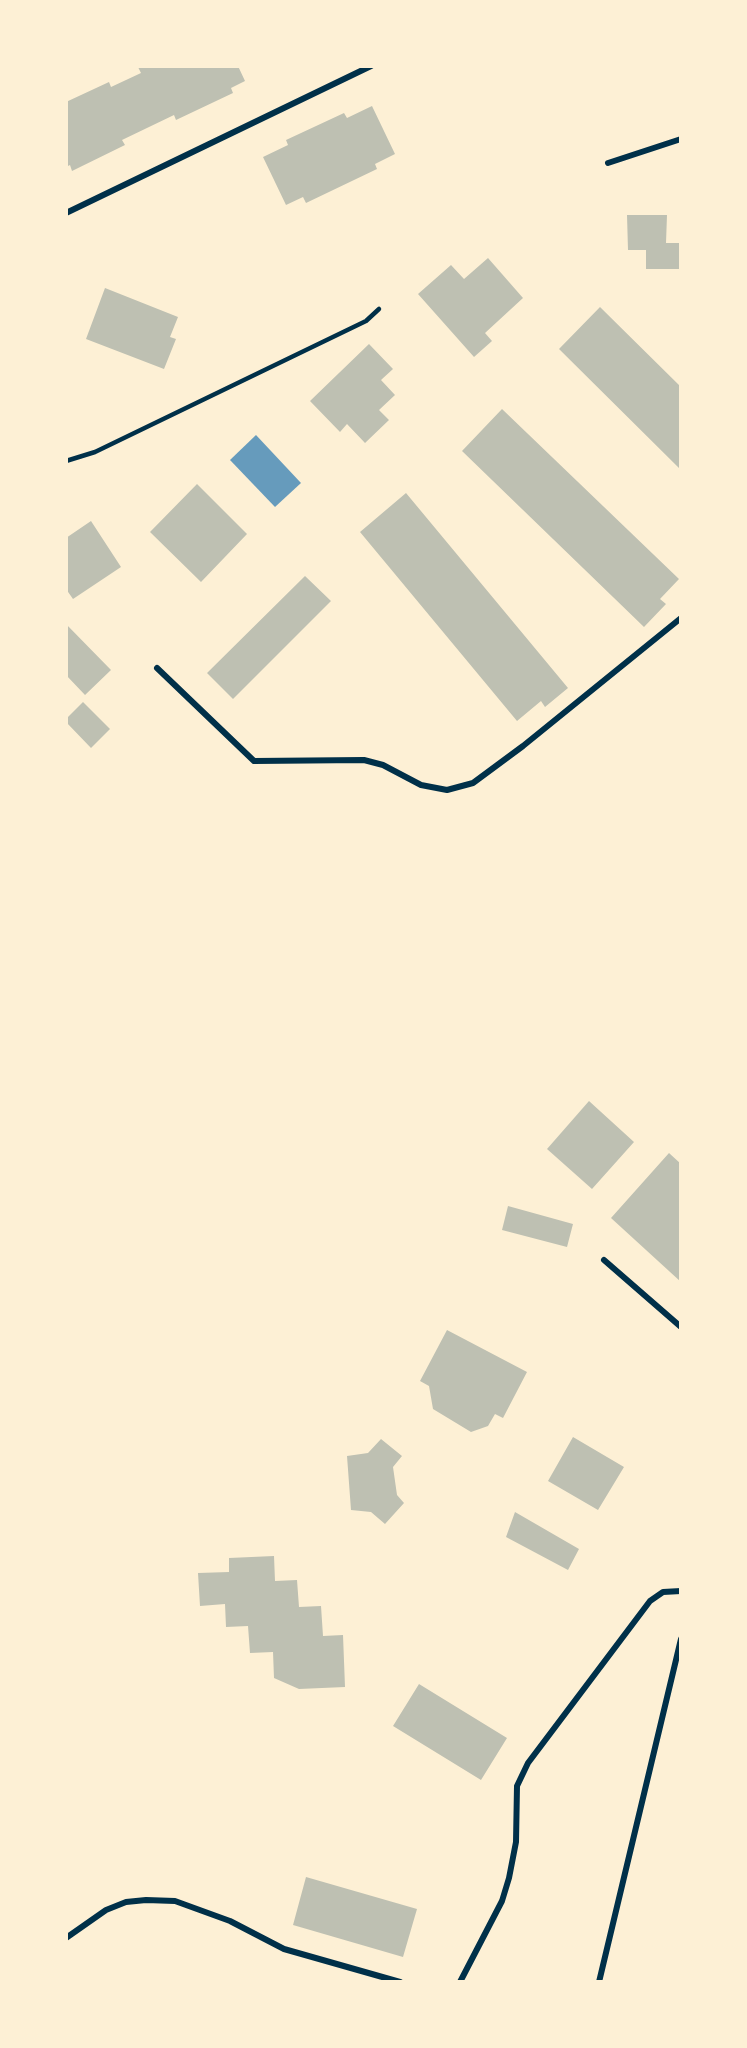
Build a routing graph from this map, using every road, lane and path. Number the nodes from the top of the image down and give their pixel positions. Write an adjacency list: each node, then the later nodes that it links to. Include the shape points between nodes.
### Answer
1 (371, 66): 4 (street)
2 (681, 139): 3 (street)
3 (608, 164)
4 (66, 213)
5 (379, 309): 6 (lane, via 366,321 95,452)
6 (66, 461)
7 (681, 618): 8 (street, via 472,783 447,790 422,785 364,760 254,761)
8 (157, 668)
9 (604, 1260): 10 (street)
10 (681, 1327)
11 (681, 1591): 15 (street, via 663,1592 650,1601 528,1763 517,1786 516,1842 502,1901)
12 (681, 1639): 16 (street)
13 (66, 1938): 14 (street, via 106,1910 126,1902 175,1901 230,1921 284,1949)
14 (400, 1982)
15 (460, 1982)
16 (599, 1982)

